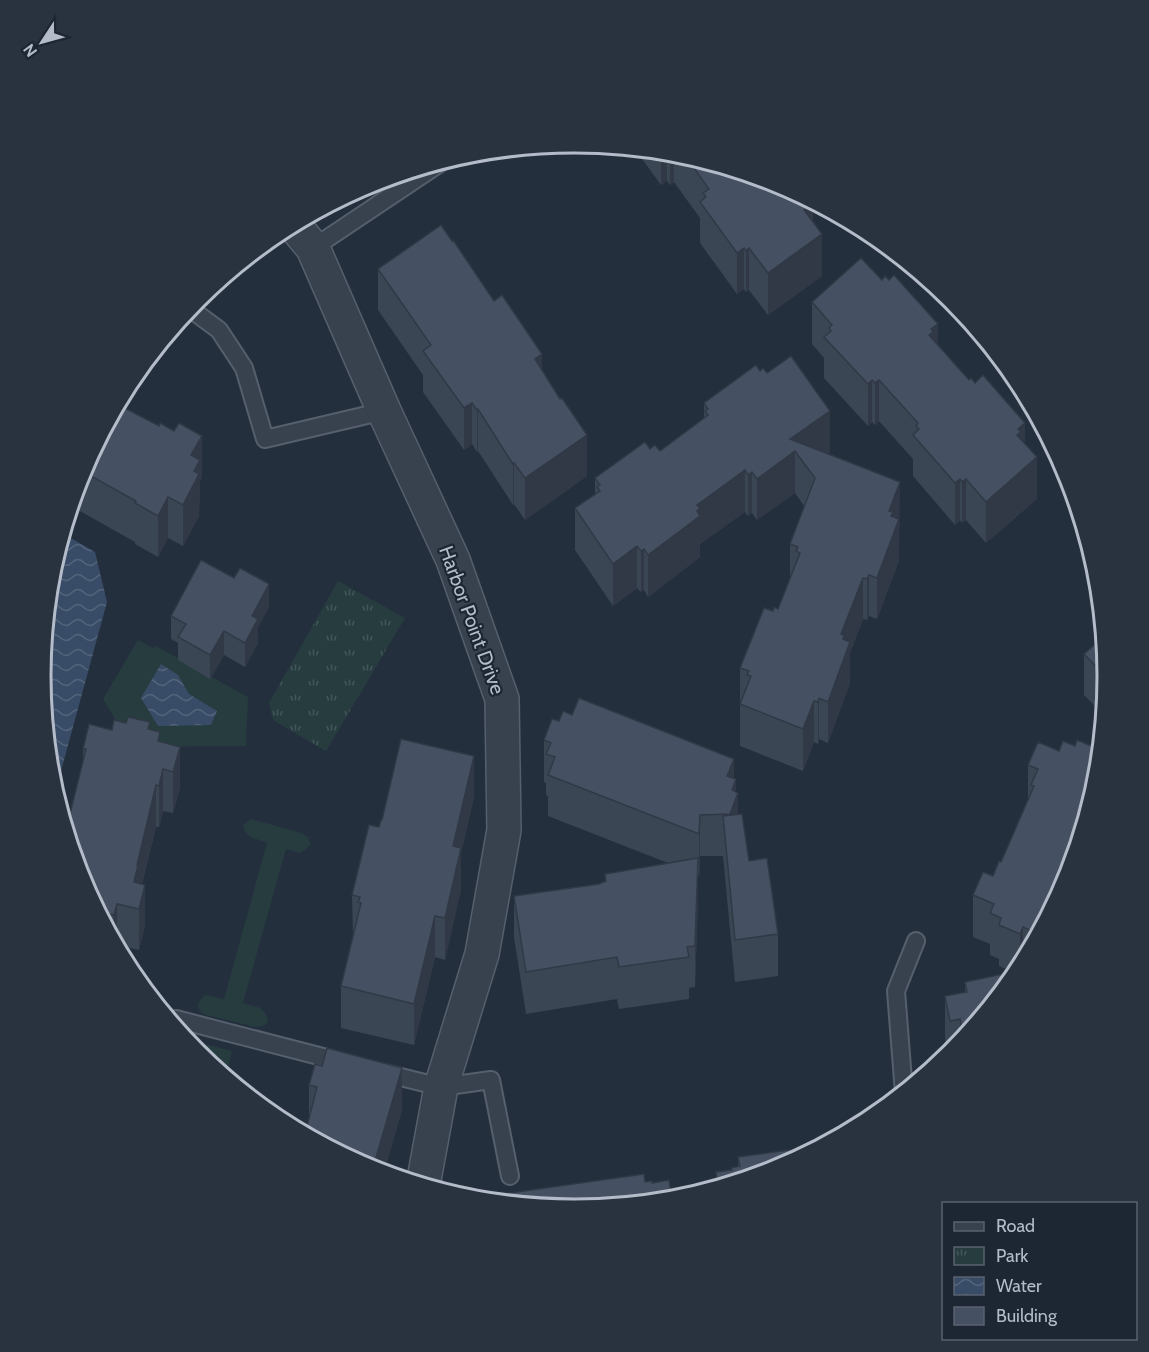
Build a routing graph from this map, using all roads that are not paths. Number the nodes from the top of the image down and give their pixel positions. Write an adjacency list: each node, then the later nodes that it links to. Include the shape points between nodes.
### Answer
1 (406, 180): 2 (lane)
2 (303, 236): 4 (street, Harbor Point Drive)
3 (197, 314): 4 (lane, via 219,330 244,368 265,439)
4 (384, 411): 8 (street, Harbor Point Drive, via 453,560 502,699 504,830 482,954)
5 (916, 941): 7 (lane, via 896,991)
6 (180, 1020): 8 (lane)
7 (903, 1083)
8 (441, 1087): 9 (lane, via 491,1080); 10 (street, Harbor Point Drive)
9 (510, 1176)
10 (424, 1178)

